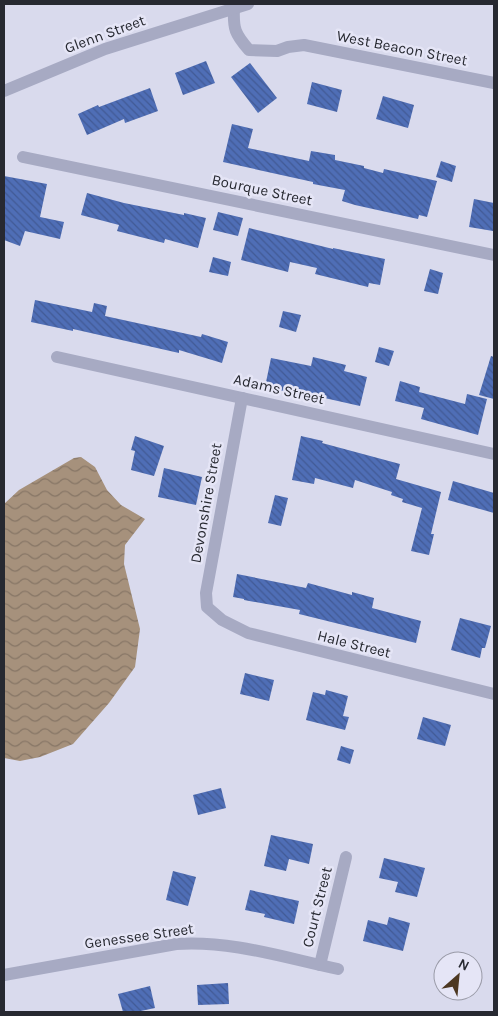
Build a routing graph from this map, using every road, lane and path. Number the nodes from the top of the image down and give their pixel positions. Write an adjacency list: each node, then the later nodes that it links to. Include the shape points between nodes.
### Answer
1 (248, 4): 2 (street, Glenn Street)
2 (234, 8): 3 (street, West Beacon Street, via 233,25 249,50 277,51 304,45); 4 (street, Glenn Street, via 105,49)
3 (494, 83)
4 (4, 91)
5 (23, 157): 6 (street, Bourque Street)
6 (494, 255)
7 (57, 357): 8 (street, Adams Street)
8 (242, 398): 9 (street, Adams Street); 10 (street, Devonshire Street, via 206,594 207,607)
9 (494, 454)
10 (212, 611): 11 (street, Hale Street, via 248,633)
11 (494, 694)
12 (346, 857): 13 (street, Court Street)
13 (320, 965): 14 (street, Genessee Street); 15 (street, Genessee Street, via 196,942)
14 (338, 969)
15 (4, 975)

